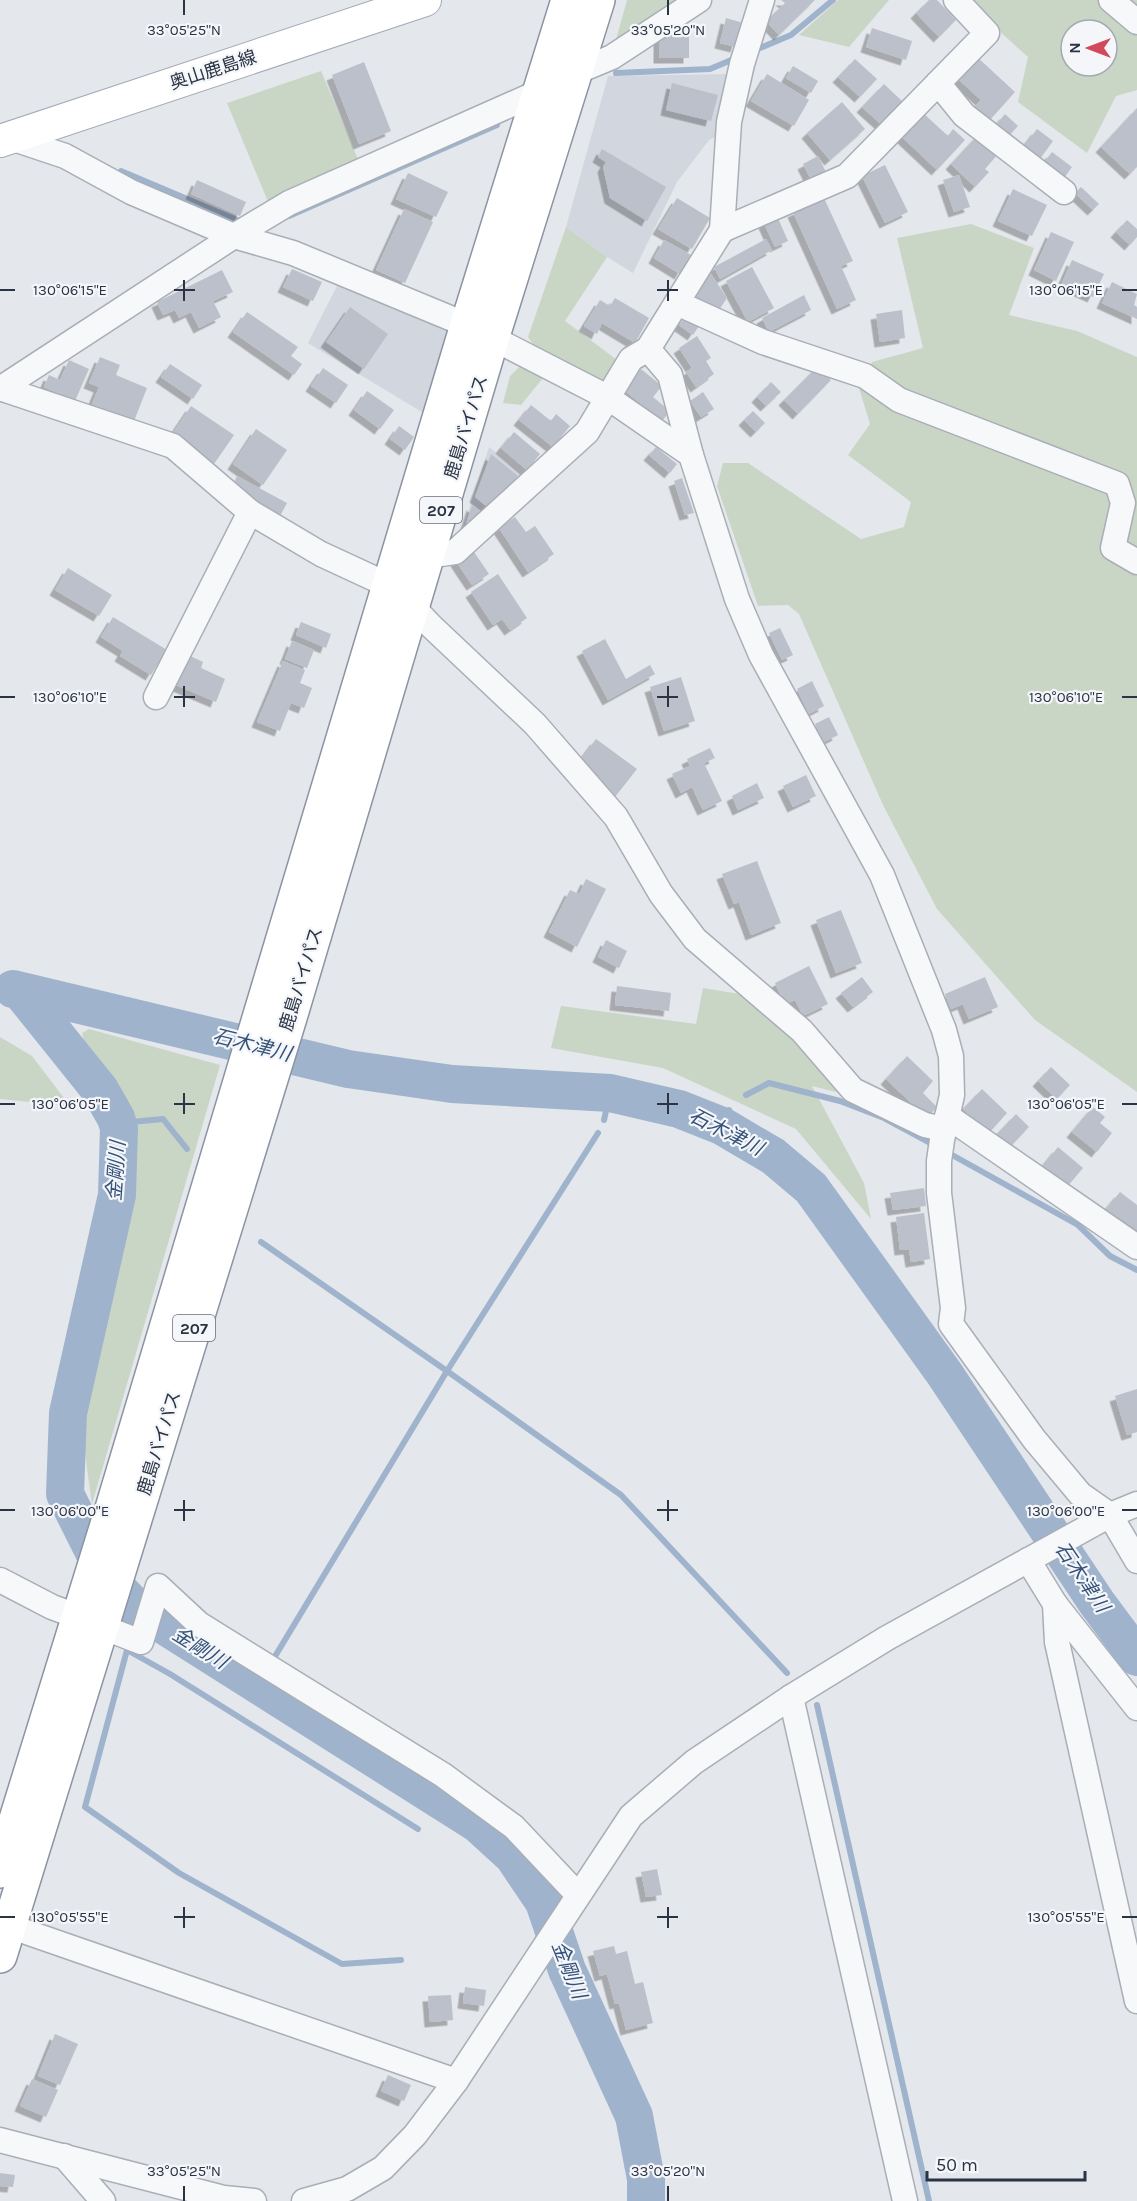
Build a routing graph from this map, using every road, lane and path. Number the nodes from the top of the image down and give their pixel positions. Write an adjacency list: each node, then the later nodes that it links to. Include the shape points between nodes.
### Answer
1 (425, 0): 8 (main road, 奥山鹿島線)
2 (568, 0): 12 (highway, 鹿島バイパス / 207)
3 (598, 0): 10 (highway, 鹿島バイパス / 207)
4 (699, 0): 10 (street, via 612,57)
5 (762, 0): 16 (street, via 729,122)
6 (956, 0): 11 (street, via 987,33)
7 (1111, 0): 9 (street)
8 (394, 5): 13 (main road, 奥山鹿島線)
9 (1137, 22)
10 (576, 72): 18 (highway, 鹿島バイパス / 207)
11 (938, 83): 14 (street, via 964,115); 16 (street, via 847,176)
12 (539, 92): 15 (street, via 289,203); 18 (highway, 鹿島バイパス / 207)
13 (3, 137): 15 (street, via 65,156 131,192)
14 (1064, 192)
15 (245, 229): 18 (street); 20 (street)
16 (722, 230): 17 (street)
17 (676, 303): 19 (street); 25 (street, via 763,342 865,376 898,400 1117,484 1123,503 1113,548)
18 (479, 332): 21 (street); 24 (highway, 鹿島バイパス / 207); 26 (highway, 鹿島バイパス / 207)
19 (648, 349): 21 (street, via 631,359); 22 (street, via 670,375)
20 (1, 388): 23 (street, via 173,446)
21 (607, 397): 22 (street); 24 (street, via 587,432 455,552)
22 (691, 455): 29 (street, via 737,599 761,655 882,875 944,1030 951,1056 952,1095)
23 (250, 512): 26 (street); 27 (street)
24 (428, 556): 26 (highway, 鹿島バイパス / 207)
25 (1137, 562)
26 (400, 596): 28 (highway, 鹿島バイパス / 207); 29 (street, via 535,724 616,817 661,894 695,939 802,1031 853,1090)
27 (156, 697)
28 (251, 1093): 37 (highway, 鹿島バイパス / 207, via 123,1560); 37 (highway, 鹿島バイパス / 207, via 90,1581)
29 (943, 1136): 30 (street); 32 (street, via 939,1192 953,1308 951,1324 1072,1485)
30 (1137, 1247)
31 (1137, 1504): 32 (street)
32 (1110, 1515): 33 (street); 34 (street)
33 (1030, 1559): 36 (street); 38 (street, via 887,1638)
34 (1137, 1561)
35 (0, 1580): 37 (street, via 52,1607)
36 (1055, 1604): 39 (street); 43 (street, via 1057,1642)
37 (96, 1619): 40 (highway, 鹿島バイパス / 207); 41 (street, via 141,1642 158,1586 199,1624 443,1775 514,1827); 42 (highway, 鹿島バイパス / 207)
38 (791, 1697): 41 (street, via 694,1762 631,1816); 50 (street)
39 (1137, 1708)
40 (0, 1871)
41 (573, 1904): 44 (street)
42 (4, 1941): 44 (street)
43 (1137, 2001)
44 (456, 2081): 49 (street, via 415,2135 382,2168 347,2189)
45 (0, 2140): 46 (street)
46 (64, 2156): 47 (street); 48 (street, via 224,2198)
47 (103, 2201)
48 (254, 2201)
49 (304, 2201)
50 (905, 2201)

